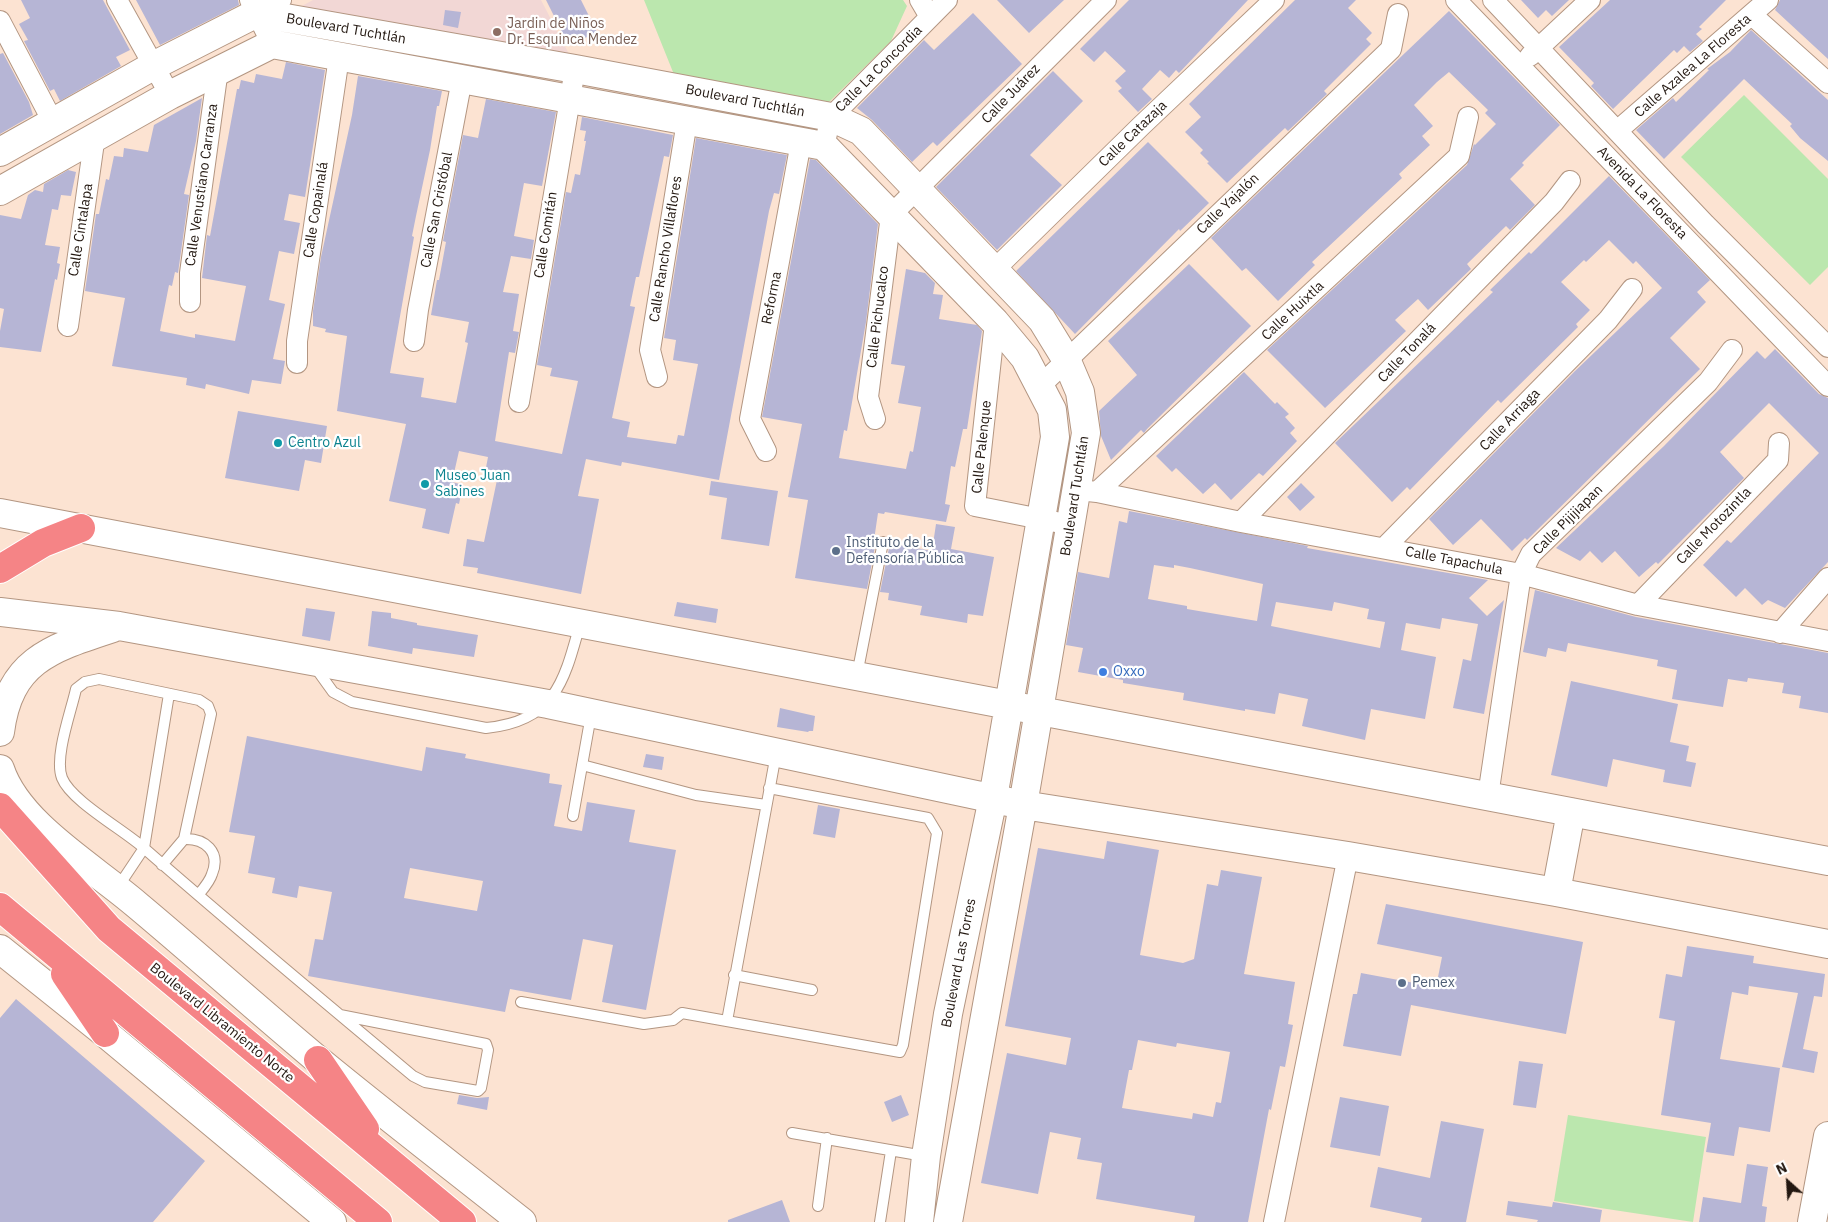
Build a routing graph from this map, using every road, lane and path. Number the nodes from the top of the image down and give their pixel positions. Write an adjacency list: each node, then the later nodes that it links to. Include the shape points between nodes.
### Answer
1 (117, 0): 19 (street)
2 (281, 0): 10 (street)
3 (947, 0): 11 (street, Calle La Concordia)
4 (1106, 0): 35 (street, Calle Juárez)
5 (1274, 0): 38 (street, Calle Catazaja)
6 (1456, 0): 18 (street, Avenida La Floresta)
7 (1493, 0): 16 (street, Avenida La Floresta)
8 (1590, 0): 16 (street)
9 (1768, 0): 13 (street, Calle Azalea La Floresta)
10 (254, 7): 15 (street); 19 (street); 21 (street, Boulevard Tuchtlán)
11 (925, 9): 27 (street, Calle La Concordia)
12 (1398, 14): 46 (street, Calle Yajalón, via 1391,49)
13 (1752, 15): 23 (street); 30 (street, Calle Azalea La Floresta)
14 (0, 21): 29 (street)
15 (272, 44): 17 (street, Boulevard Tuchtlán); 20 (street)
16 (1540, 48): 18 (street); 30 (street, Avenida La Floresta)
17 (339, 57): 22 (street, Boulevard Tuchtlán); 47 (street, Calle Copainalá, via 297,341)
18 (1518, 64): 50 (street, Avenida La Floresta)
19 (153, 66): 24 (street); 29 (street)
20 (218, 69): 24 (street); 40 (street, Calle Venustiano Carranza, via 190,273)
21 (575, 69): 25 (street, Calle Comitán); 27 (street, Boulevard Tuchtlán)
22 (462, 79): 25 (street, Boulevard Tuchtlán); 43 (street, Calle San Cristóbal)
23 (1828, 83)
24 (170, 95): 31 (street)
25 (568, 99): 28 (street, Boulevard Tuchtlán); 51 (street, Calle Comitán)
26 (1468, 117): 55 (street, Calle Huixtla, via 1458,156)
27 (831, 118): 32 (street, Calle La Concordia); 35 (street, Boulevard Tuchtlán, via 861,131)
28 (687, 121): 32 (street, Boulevard Tuchtlán); 48 (street, Calle Rancho Villaflores, via 650,350)
29 (53, 122): 33 (street)
30 (1617, 131): 44 (street, Avenida La Floresta)
31 (96, 135): 36 (street); 42 (street, Calle Cintalapa)
32 (812, 144): 37 (street, Boulevard Tuchtlán); 54 (street, Reforma, via 750,419)
33 (0, 152)
34 (1570, 181): 58 (street, Calle Tonalá, via 1554,202)
35 (917, 190): 37 (street, Calle Juárez); 38 (street, Boulevard Tuchtlán)
36 (0, 191)
37 (891, 215): 41 (street, Boulevard Tuchtlán); 52 (street, Calle Pichucalco, via 868,397)
38 (994, 270): 46 (street, Boulevard Tuchtlán, via 1042,320)
39 (1632, 288): 62 (street, Calle Arriaga, via 1608,320)
40 (190, 302)
41 (995, 322): 49 (street, Boulevard Tuchtlán, via 1025,358); 57 (street, Calle Palenque, via 975,506)
42 (68, 326)
43 (414, 341)
44 (1828, 347)
45 (1732, 350): 64 (street, Calle Pijijiapan, via 1708,382 1531,554)
46 (1066, 359): 49 (street, Calle Yajalón); 55 (street, Boulevard Tuchtlán, via 1080,392 1086,433)
47 (297, 363)
48 (657, 377)
49 (1041, 385): 57 (street, Boulevard Tuchtlán, via 1052,410 1055,437)
50 (1828, 386)
51 (519, 402)
52 (875, 418)
53 (1779, 443): 66 (street, Calle Motozintla, via 1778,460)
54 (766, 451)
55 (1088, 491): 58 (street, Calle Tapachula); 59 (street, Boulevard Tuchtlán)
56 (0, 513): 60 (street)
57 (1042, 519): 59 (street, Calle Palenque); 75 (street, Boulevard Tuchtlán)
58 (1242, 522): 62 (street, Calle Tapachula)
59 (1071, 525): 76 (street, Boulevard Tuchtlán)
60 (81, 528): 63 (highway, via 44,543); 68 (street)
61 (883, 542): 72 (lane)
62 (1384, 548): 64 (street, Calle Tapachula)
63 (0, 569)
64 (1522, 574): 66 (street, Calle Tapachula); 83 (street, Calle Pijijiapan)
65 (1828, 578): 70 (street)
66 (1638, 605): 70 (street, Calle Tapachula)
67 (0, 612): 69 (street)
68 (581, 624): 72 (street); 74 (lane, via 563,681)
69 (119, 626): 74 (street); 78 (street, via 58,646 30,665 13,688 2,715)
70 (1780, 633): 71 (street, Calle Tapachula)
71 (1828, 641)
72 (856, 676): 75 (street)
73 (168, 694): 90 (lane, via 200,700 208,706 211,714); 91 (lane); 91 (lane, via 99,679 86,682 76,689 58,764 68,789)
74 (548, 704): 77 (street)
75 (1008, 705): 76 (street); 84 (street, Boulevard Las Torres)
76 (1038, 711): 83 (street); 86 (street)
77 (591, 715): 79 (street); 80 (lane)
78 (0, 732)
79 (776, 753): 82 (lane); 84 (street)
80 (582, 765): 85 (lane, via 696,795); 89 (lane)
81 (0, 769): 95 (street, via 17,803 33,820)
82 (769, 788): 85 (lane); 106 (lane, via 928,818 937,833 903,1046 900,1052 892,1052)
83 (1488, 796): 88 (street)
84 (993, 798): 86 (street); 114 (street, Boulevard Las Torres, via 948,1014)
85 (766, 805): 102 (lane)
86 (1023, 805): 92 (street); 122 (street)
87 (0, 807): 113 (highway, Boulevard Libramiento Norte, via 108,930)
88 (1571, 812): 93 (street); 96 (street)
89 (573, 816)
90 (184, 839): 94 (lane); 97 (lane, via 197,838 206,842 212,852 215,865 212,875)
91 (144, 848): 94 (lane); 95 (lane)
92 (1348, 856): 96 (street); 123 (street)
93 (1828, 861)
94 (162, 865): 97 (lane)
95 (117, 888): 108 (street)
96 (1556, 892): 99 (street)
97 (199, 894): 105 (lane)
98 (0, 907): 100 (highway)
99 (1828, 944)
100 (45, 946): 107 (highway); 116 (highway)
101 (0, 948): 107 (street)
102 (734, 975): 103 (lane); 106 (lane)
103 (812, 990)
104 (521, 1002): 106 (lane, via 644,1024 673,1020 682,1013)
105 (340, 1015): 105 (lane, via 413,1076 425,1082 478,1091 481,1088 488,1050 486,1044)
106 (727, 1021)
107 (106, 1033): 116 (street)
108 (318, 1060): 113 (highway); 120 (street)
109 (792, 1133): 111 (lane)
110 (1828, 1136): 124 (street)
111 (827, 1138): 112 (lane); 115 (lane)
112 (891, 1151): 114 (lane); 121 (lane)
113 (381, 1154): 119 (highway, Boulevard Libramiento Norte)
114 (926, 1156): 117 (street, Boulevard Las Torres)
115 (818, 1206)
116 (333, 1211): 118 (highway)
117 (923, 1221)
118 (378, 1222)
119 (462, 1222)
120 (522, 1222)
121 (880, 1222)
122 (948, 1222)
123 (1274, 1222)
124 (1812, 1222)

